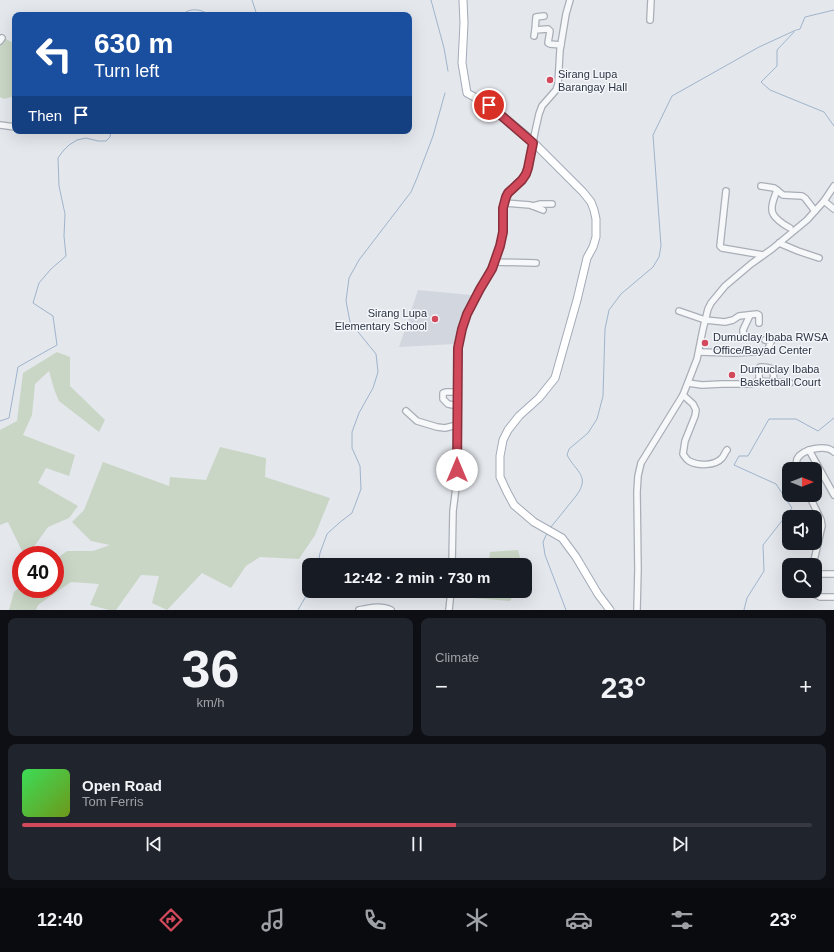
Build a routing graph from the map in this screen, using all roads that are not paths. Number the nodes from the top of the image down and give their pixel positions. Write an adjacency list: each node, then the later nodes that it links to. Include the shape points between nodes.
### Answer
1 (463, 0): 9 (main road, via 462,63 467,92 489,105)
2 (570, 0): 6 (street)
3 (651, 0): 5 (street)
4 (544, 16): 6 (street, via 536,17 534,33 550,30 548,43)
5 (650, 20)
6 (561, 45): 9 (street, via 558,84 552,96 542,106)
7 (0, 125): 8 (street)
8 (12, 127)
9 (533, 143): 15 (street, via 526,174 508,193); 59 (main road, via 591,202 597,228 555,378 508,430 500,456 500,477 514,505 534,522 562,538 571,548)
10 (761, 186): 12 (street)
11 (834, 186): 14 (street)
12 (777, 190): 20 (street, via 783,196 802,196); 21 (street, via 772,212)
13 (726, 191): 23 (street, via 720,246)
14 (824, 201): 18 (street); 20 (street)
15 (504, 203): 17 (street); 25 (street, via 502,239)
16 (552, 204): 17 (street)
17 (533, 206): 19 (street)
18 (834, 209)
19 (543, 210)
20 (815, 211): 22 (street)
21 (790, 228)
22 (779, 243): 23 (street); 24 (street)
23 (763, 255): 29 (street, via 725,286 711,303)
24 (819, 258)
25 (494, 262): 26 (street); 38 (street, via 462,329 458,348)
26 (536, 263)
27 (679, 311): 29 (street)
28 (750, 315): 29 (street, via 739,316 727,322); 30 (street, via 758,315); 31 (street, via 742,330)
29 (705, 320): 33 (street)
30 (759, 323)
31 (745, 335)
32 (765, 340): 33 (street, via 771,342 766,351)
33 (699, 352): 36 (street)
34 (759, 381): 35 (street); 35 (street, via 759,368 765,367 773,370); 36 (street, via 752,384)
35 (774, 382): 37 (street)
36 (688, 383): 39 (street)
37 (790, 383)
38 (458, 392): 40 (street); 40 (street, via 446,392 442,396 448,404)
39 (682, 395): 43 (street, via 696,410 685,441 683,454 686,458 696,464 707,465 722,458); 60 (street, via 641,463 638,476)
40 (458, 406): 42 (street)
41 (406, 412): 42 (street, via 417,421 437,427)
42 (457, 425): 49 (street, via 457,479)
43 (727, 450)
44 (809, 450): 45 (street, via 826,448); 46 (street); 47 (street)
45 (834, 452)
46 (797, 462)
47 (834, 495)
48 (812, 502): 50 (street, via 822,526)
49 (452, 558)
50 (815, 558)
51 (822, 574): 52 (street)
52 (834, 574)
53 (822, 597): 54 (street)
54 (834, 597)
55 (450, 598): 58 (street)
56 (359, 610): 57 (street)
57 (391, 610)
58 (448, 610)
59 (610, 610)
60 (637, 610)

